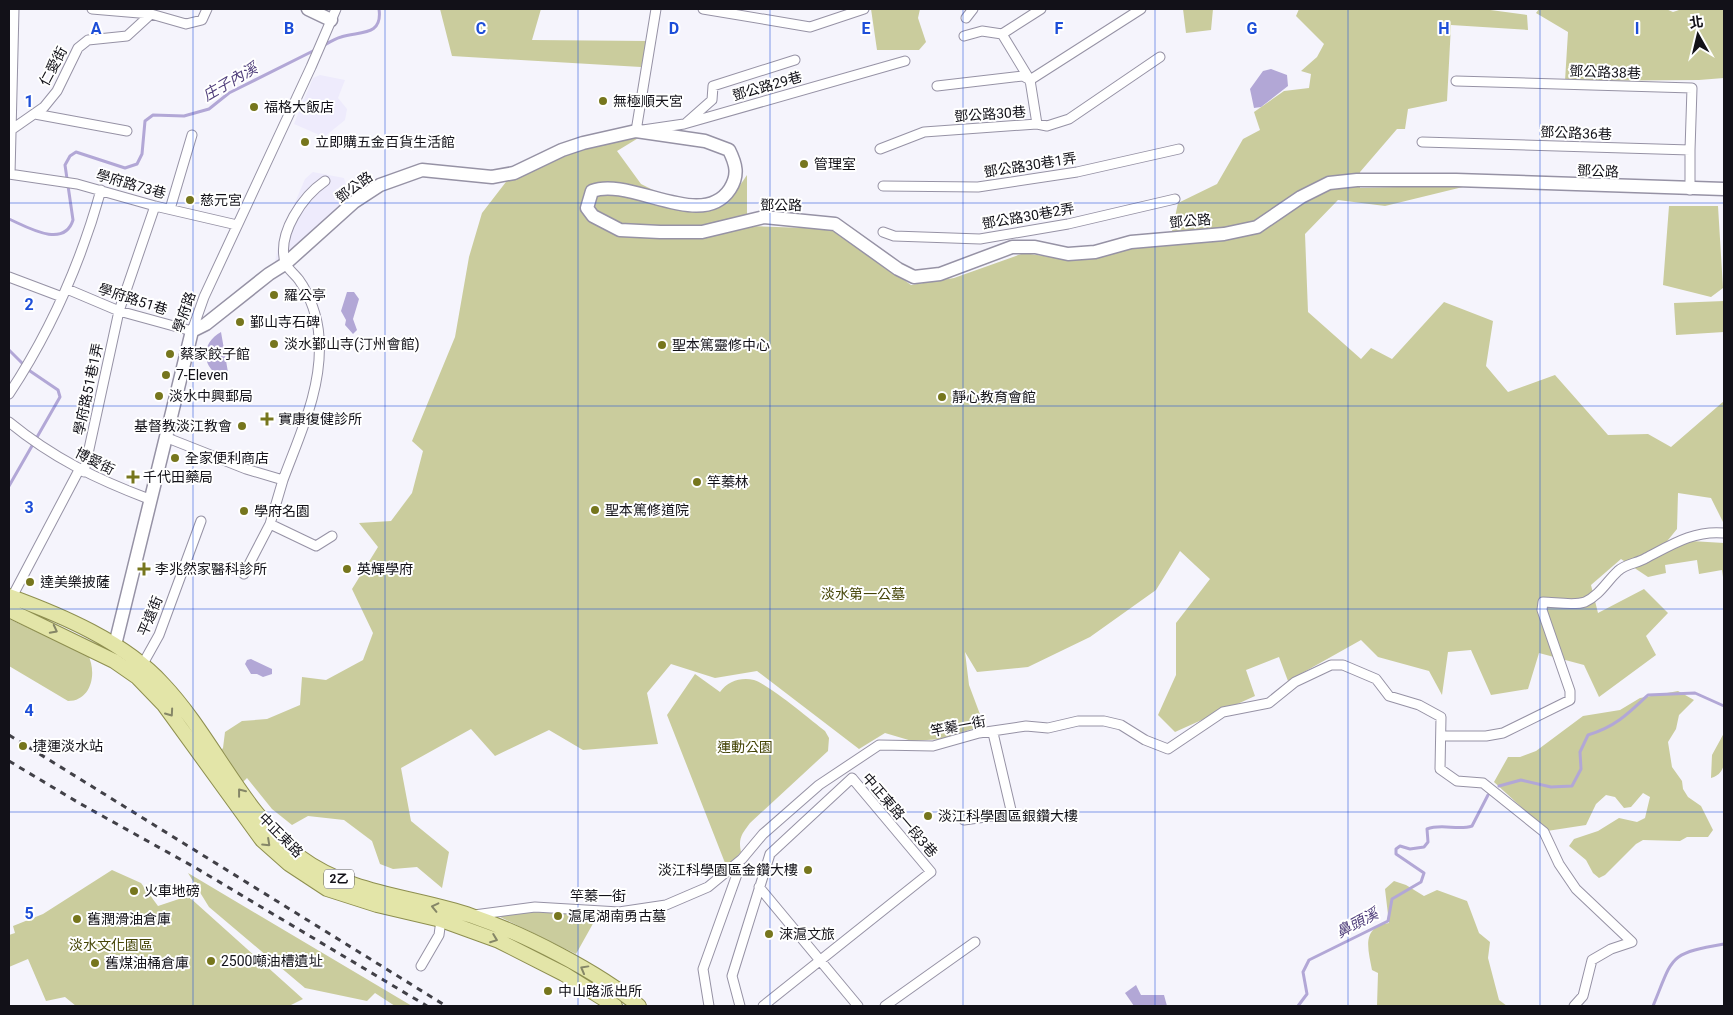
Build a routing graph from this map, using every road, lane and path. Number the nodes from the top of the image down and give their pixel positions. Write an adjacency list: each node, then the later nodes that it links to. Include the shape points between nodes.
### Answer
1 (14, 9): 25 (street)
2 (92, 9): 11 (street)
3 (207, 9): 11 (street, via 202,20 186,24)
4 (308, 9): 12 (street)
5 (656, 9): 27 (street)
6 (703, 9): 7 (street, via 810,27)
7 (864, 9)
8 (972, 9): 13 (street)
9 (1041, 9): 14 (street)
10 (1141, 9): 19 (street)
11 (151, 14): 22 (street, 仁愛街, via 127,36 88,40 78,48 57,92)
12 (333, 14): 42 (street, 學府路)
13 (966, 18)
14 (1002, 34): 15 (street, via 982,31); 19 (street, 鄧公路30巷)
15 (964, 36)
16 (1160, 57): 24 (street, via 1069,119 1047,126)
17 (795, 60): 23 (street, via 714,86 712,100)
18 (904, 61): 23 (street, 鄧公路29巷)
19 (1030, 80): 21 (street, via 1022,76); 24 (street, 鄧公路30巷)
20 (1456, 81): 32 (street, 鄧公路38巷, via 1692,88)
21 (937, 86)
22 (34, 114): 25 (street, 仁愛街); 26 (street)
23 (684, 124): 27 (street, 鄧公路29巷)
24 (1037, 124): 30 (street, 鄧公路30巷, via 924,132)
25 (11, 130): 33 (street)
26 (127, 131)
27 (636, 131): 38 (street, 鄧公路, via 705,141 730,150 736,180 725,196 709,204 689,206 620,189 600,188 592,191 587,208 603,223 620,230 660,232 702,232 764,217 835,224 914,277 940,274 1012,247 1035,247 1068,254 1095,252 1130,242 1224,234 1257,227 1301,197 1329,184 1357,180 1456,180); 44 (street, 鄧公路, via 562,150 514,173 492,177 422,170 380,185 354,202)
28 (192, 135): 41 (street)
29 (1422, 142): 32 (street, 鄧公路36巷)
30 (880, 149)
31 (1179, 150): 35 (street, 鄧公路30巷1弄, via 1077,172 978,187)
32 (1690, 150): 38 (street)
33 (10, 174): 37 (street, 學府路73巷)
34 (325, 181): 44 (street, via 306,198 293,220 283,244)
35 (883, 186)
36 (1724, 189): 38 (street, 鄧公路)
37 (101, 190): 40 (street, 學府路73巷); 46 (street)
38 (1690, 190)
39 (1176, 199): 43 (street, 鄧公路30巷2弄, via 1068,224 980,239 894,236)
40 (155, 206): 41 (street, 學府路73巷); 47 (street, 學府路51巷1弄)
41 (170, 209): 42 (street, 學府路73巷)
42 (237, 225): 48 (street, 學府路)
43 (883, 232)
44 (285, 264): 48 (street, 鄧公路, via 206,324); 53 (street, via 300,281 312,306 319,336 318,378)
45 (9, 277): 46 (street, 學府路51巷)
46 (64, 293): 47 (street, 學府路51巷); 49 (street)
47 (119, 311): 48 (street, 學府路51巷); 52 (street, 學府路51巷1弄)
48 (192, 331): 51 (street, 學府路)
49 (9, 394)
50 (9, 422): 52 (street, 博愛街, via 38,446)
51 (165, 437): 53 (street); 54 (street, 學府路)
52 (82, 471): 54 (street, 博愛街); 60 (street, 學府路51巷1弄)
53 (283, 480): 56 (street)
54 (149, 499): 61 (street, 學府路)
55 (201, 521): 63 (street, 平遠街, via 159,635)
56 (270, 524): 58 (street, via 316,546); 59 (street)
57 (1724, 533): 66 (street, via 1694,535 1663,547 1645,559 1619,569 1605,587 1584,602 1543,602 1542,610 1570,700 1503,733)
58 (332, 536)
59 (244, 574)
60 (10, 601): 61 (main road, 中正東路 / 2乙); 62 (main road, 中正東路 / 2乙, one-way to 62)
61 (115, 644): 62 (street); 63 (main road, 中正東路 / 2乙)
62 (114, 661): 64 (main road, 中正東路 / 2乙)
63 (142, 664): 64 (street, 平遠街); 70 (main road, 中正東路 / 2乙, one-way to 63, via 337,879 300,856 268,826 191,719)
64 (137, 678): 71 (main road, 中正東路 / 2乙, one-way to 71, via 164,705 262,840 289,864 327,889)
65 (993, 733): 66 (street, 竿蓁一街, via 1026,726 1048,728 1078,721 1104,721 1120,725 1168,749 1222,712 1268,703 1295,682 1331,665 1343,665 1376,679 1389,696 1441,717); 67 (street, via 1011,810 1007,814); 70 (street, 竿蓁一街, via 978,733 933,746 879,745 819,785 763,834 742,860 708,887 666,905 619,912 534,907)
66 (1442, 736): 82 (street, via 1440,769 1456,781 1483,784 1544,832 1559,864 1576,889 1632,942 1592,960 1583,996)
67 (964, 820)
68 (740, 866): 77 (street, via 703,969)
69 (759, 886): 73 (street); 73 (street, 中正東路一段3巷, via 770,854 852,778 931,872); 78 (street, 中正東路一段3巷, via 732,976)
70 (472, 916): 75 (main road, 中正東路 / 2乙, one-way to 70, via 578,966 519,935)
71 (441, 920): 74 (street, via 438,935); 76 (main road, 中正東路 / 2乙, one-way to 76, via 499,941 564,974)
72 (974, 942): 81 (street)
73 (821, 960): 79 (street, 中正東路一段3巷); 80 (street)
74 (421, 966)
75 (630, 1003)
76 (615, 1006)
77 (709, 1006)
78 (740, 1006)
79 (763, 1006)
80 (858, 1006)
81 (885, 1006)
82 (1574, 1006)

